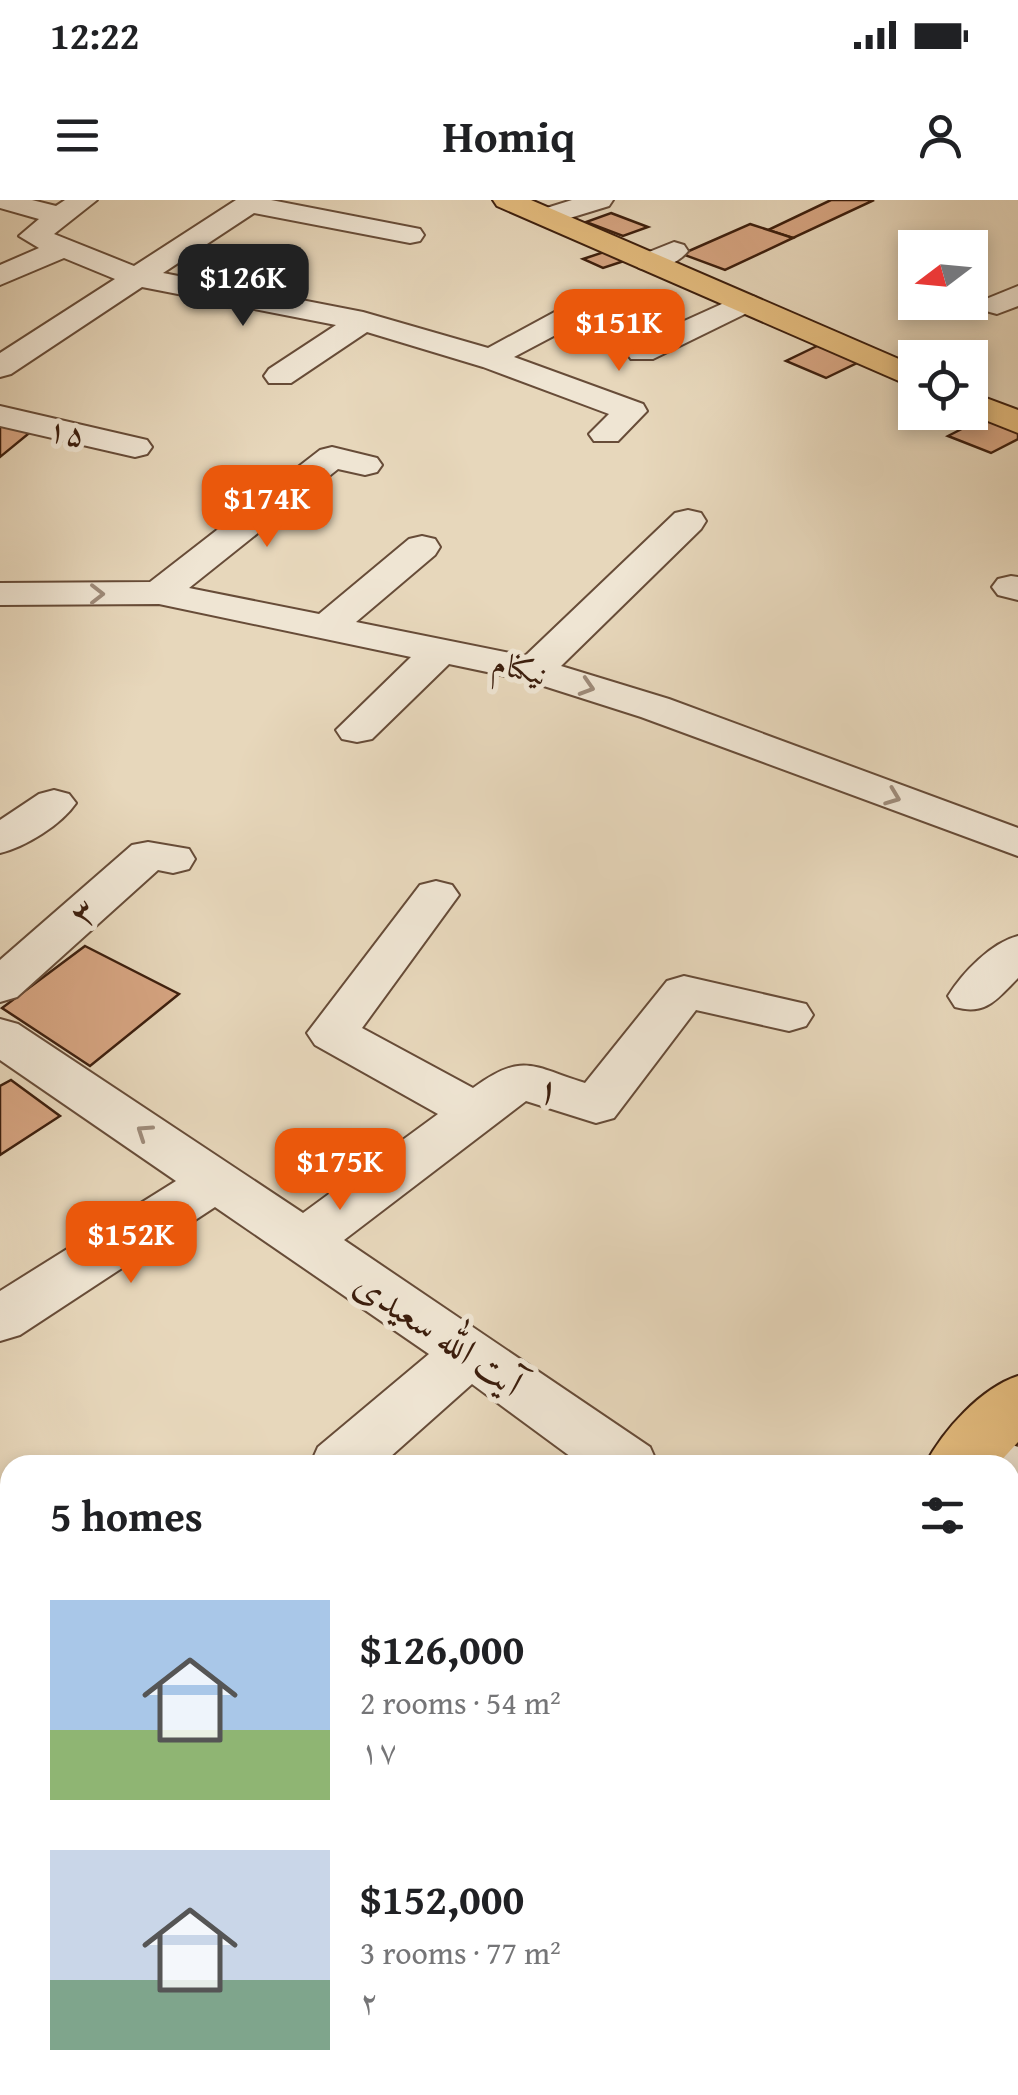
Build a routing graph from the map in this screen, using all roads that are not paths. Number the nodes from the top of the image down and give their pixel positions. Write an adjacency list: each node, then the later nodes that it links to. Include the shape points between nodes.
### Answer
1 (0, 200): 5 (street)
2 (506, 200): 6 (main road)
3 (599, 200): 6 (street)
4 (252, 202): 7 (street); 10 (street)
5 (72, 208): 8 (street, via 34,236)
6 (547, 217): 11 (main road, via 662,256)
7 (410, 235)
8 (62, 248): 9 (street); 10 (street)
9 (0, 276)
10 (136, 277): 13 (street); 16 (street)
11 (744, 303): 14 (street); 18 (main road)
12 (572, 314): 15 (street)
13 (363, 322): 15 (street); 19 (street)
14 (642, 352)
15 (498, 355): 17 (street); 23 (street, via 631,412)
16 (0, 367)
17 (584, 367)
18 (898, 371)
19 (280, 376)
20 (988, 410): 22 (main road)
21 (0, 416): 24 (street, ۱۵)
22 (1018, 422)
23 (606, 434)
24 (135, 447)
25 (365, 465): 28 (street, via 332,457)
26 (688, 520): 32 (street)
27 (422, 547): 30 (street)
28 (159, 593): 29 (street, نیکنام, one-way to 28); 30 (street, نیکنام)
29 (0, 594)
30 (328, 626): 31 (street, نیکنام)
31 (442, 649): 32 (street, نیکنام); 33 (street)
32 (534, 670): 36 (street, نیکنام, one-way to 36)
33 (356, 730)
34 (54, 803): 35 (street)
35 (0, 840)
36 (1018, 843)
37 (173, 860): 40 (street, ۳, via 148,855)
38 (436, 894): 44 (street, via 332,1033)
39 (1018, 951): 41 (street)
40 (0, 986)
41 (972, 996)
42 (788, 1016): 44 (street, ۱, via 684,992 596,1105 519,1080)
43 (25, 1056): 45 (street, آیت الله سعیدی, one-way to 43)
44 (476, 1112): 46 (street, ۱)
45 (216, 1182): 46 (street, آیت الله سعیدی); 47 (street)
46 (304, 1241): 48 (street, آیت الله سعیدی)
47 (0, 1319)
48 (470, 1352): 50 (street); 51 (street, آیت الله سعیدی)
49 (1018, 1401): 52 (main road)
50 (351, 1455)
51 (610, 1455)
52 (996, 1455)

